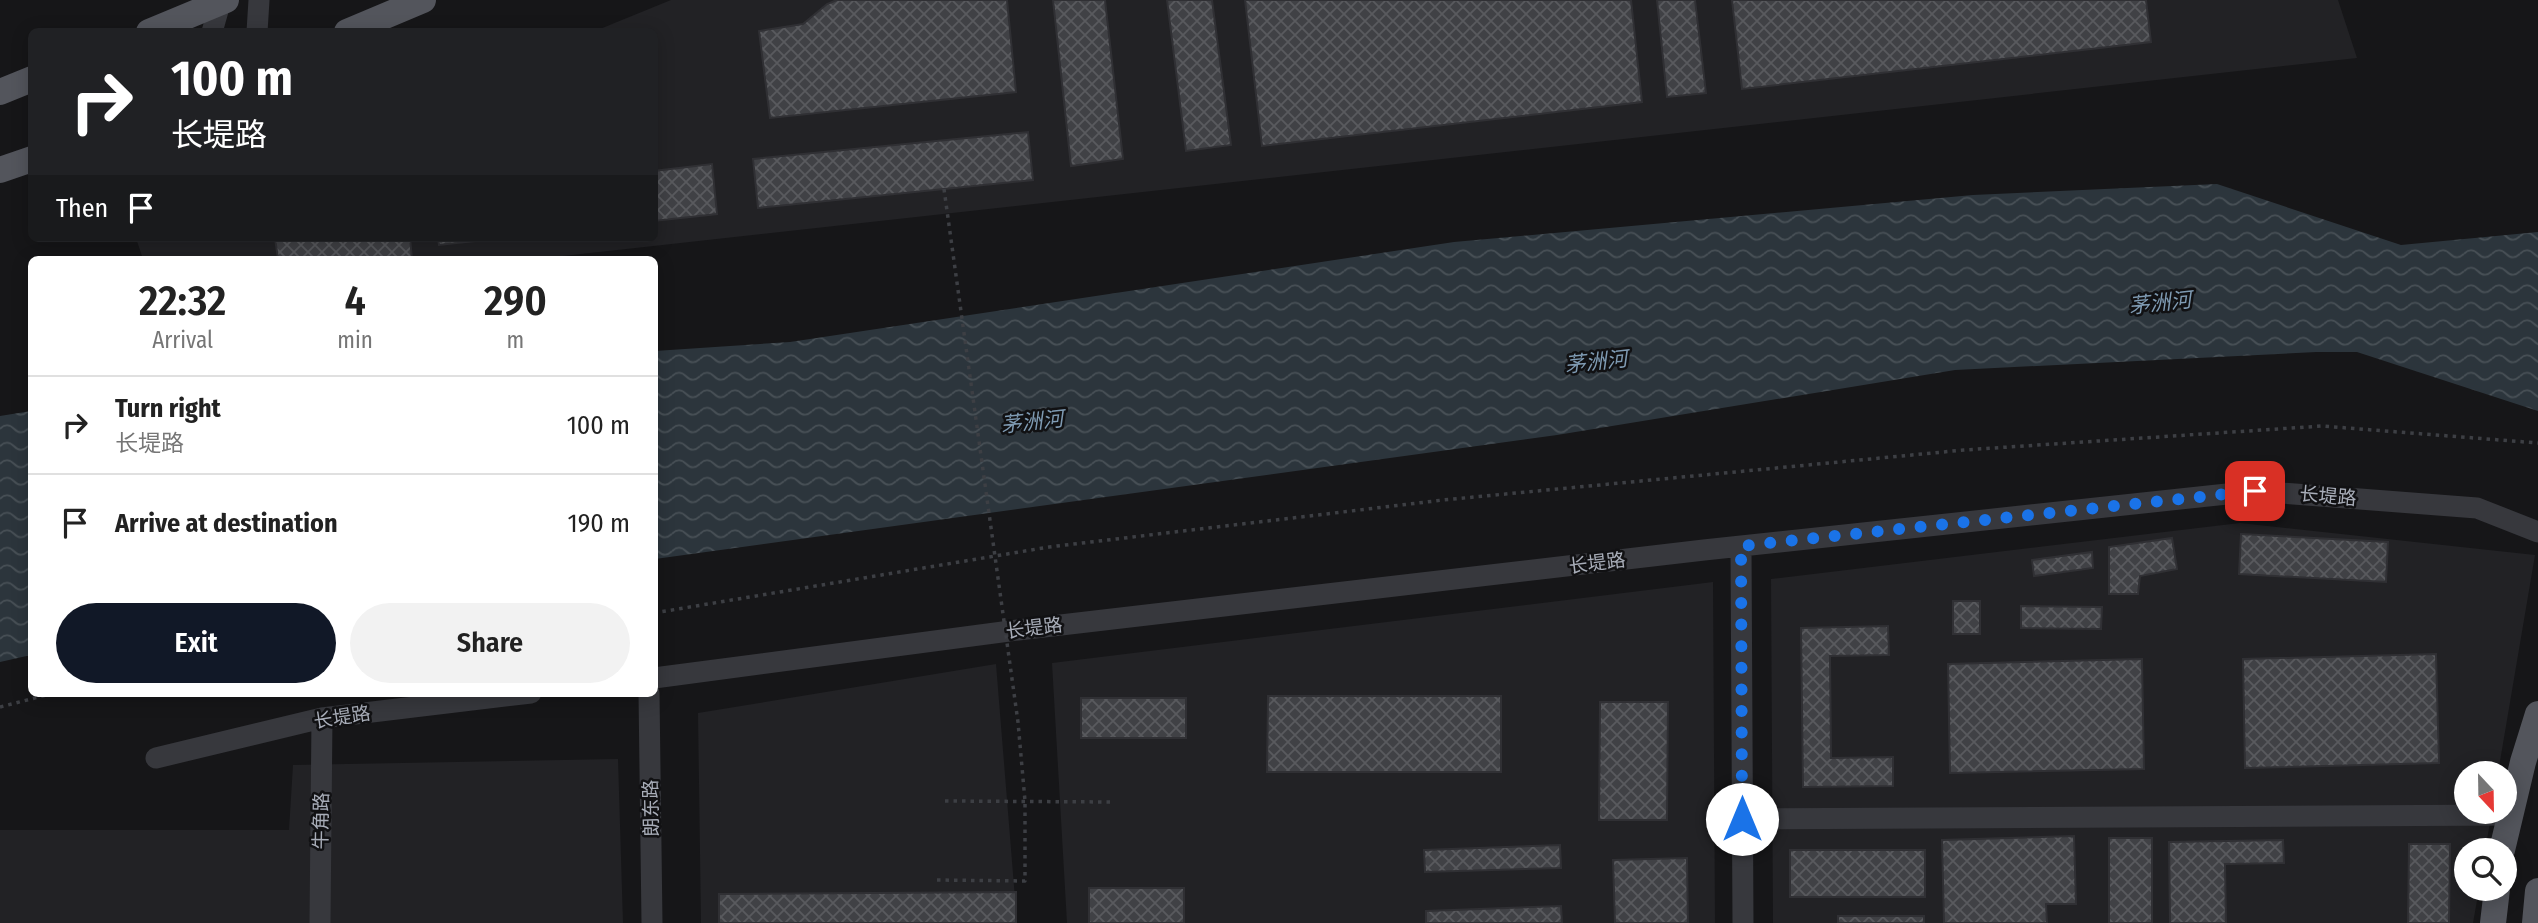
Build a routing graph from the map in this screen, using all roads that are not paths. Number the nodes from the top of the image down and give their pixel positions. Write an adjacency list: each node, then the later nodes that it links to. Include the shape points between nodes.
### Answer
1 (260, 0): 6 (street)
2 (423, 0): 7 (main road)
3 (223, 1): 4 (main road); 5 (street)
4 (159, 28)
5 (213, 28)
6 (257, 28)
7 (356, 28)
8 (28, 81): 9 (main road)
9 (0, 92)
10 (28, 160): 11 (main road)
11 (0, 170)
12 (2538, 532): 13 (street, 长堤路, via 2477,508 2255,491)
13 (1741, 546): 14 (street, 长堤路, via 1018,629); 22 (street)
14 (658, 677)
15 (499, 697): 18 (street, 长堤路)
16 (649, 697): 26 (street, 朗东路)
17 (2538, 714): 20 (main road)
18 (322, 719): 19 (street, 长堤路); 25 (street, 牛角路)
19 (156, 758)
20 (2517, 790)
21 (2454, 815): 22 (street)
22 (1742, 819): 27 (street)
23 (2538, 891): 29 (main road)
24 (2496, 901): 28 (main road)
25 (320, 923)
26 (652, 923)
27 (1743, 923)
28 (2493, 923)
29 (2535, 923)

